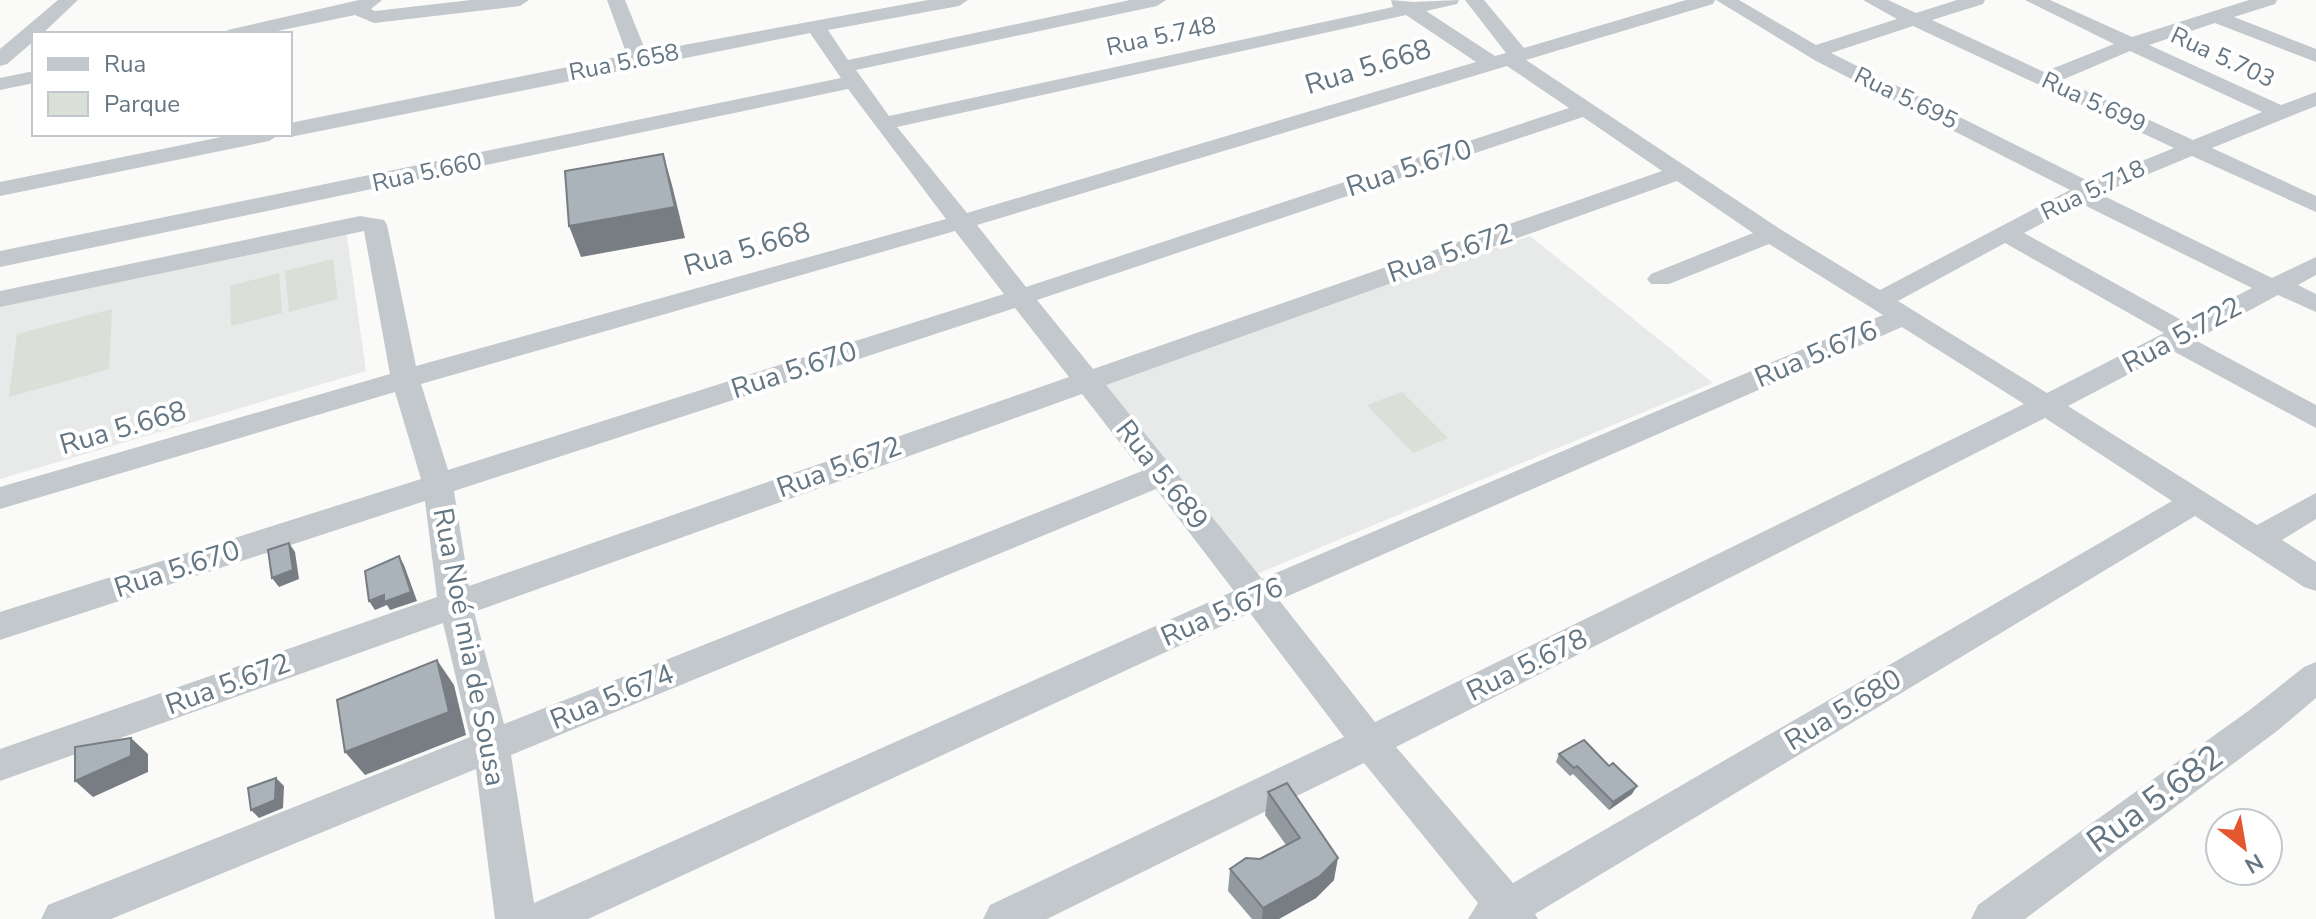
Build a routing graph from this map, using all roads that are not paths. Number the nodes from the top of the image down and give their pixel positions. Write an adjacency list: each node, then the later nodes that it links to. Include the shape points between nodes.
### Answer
1 (69, 0): 21 (street)
2 (520, 0): 14 (street, via 374,17 365,14)
3 (616, 0): 26 (street)
4 (1157, 0): 29 (street, Rua 5.660)
5 (1450, 0): 15 (street, Rua 5.748)
6 (1474, 0): 27 (street)
7 (1706, 0): 27 (street)
8 (1725, 0): 24 (street, Rua 5.695)
9 (1872, 0): 18 (street, Rua 5.699)
10 (1976, 0): 18 (street)
11 (2034, 0): 23 (street, Rua 5.703)
12 (2268, 0): 17 (street)
13 (952, 1): 16 (street, Rua 5.658)
14 (373, 3): 22 (street)
15 (1402, 4): 27 (street); 35 (street, Rua 5.748)
16 (875, 7): 19 (street, Rua 5.658)
17 (2219, 18): 23 (street); 25 (street)
18 (1915, 20): 24 (street); 31 (street, Rua 5.699)
19 (814, 25): 26 (street, Rua 5.658); 29 (street, Rua 5.689)
20 (32, 32): 28 (street)
21 (32, 32)
22 (244, 32)
23 (2138, 47): 31 (street); 33 (street, Rua 5.703)
24 (1814, 52): 41 (street, Rua 5.695)
25 (2316, 56)
26 (639, 59): 36 (street, Rua 5.658)
27 (1506, 59): 34 (street); 43 (street, Rua 5.668)
28 (0, 60)
29 (848, 74): 35 (street, Rua 5.689); 46 (street, Rua 5.660)
30 (32, 77): 32 (street)
31 (2045, 79): 38 (street, Rua 5.699)
32 (0, 84)
33 (2301, 108): 38 (street, Rua 5.718)
34 (1586, 109): 39 (street); 50 (street, Rua 5.670)
35 (883, 124): 43 (street, Rua 5.689)
36 (292, 130)
37 (259, 136): 40 (street)
38 (2191, 147): 41 (street, Rua 5.718); 42 (street, Rua 5.699)
39 (1678, 173): 45 (street); 56 (street, Rua 5.672)
40 (0, 189)
41 (2085, 192): 44 (street, Rua 5.718); 49 (street, Rua 5.695)
42 (2316, 205)
43 (962, 222): 50 (street, Rua 5.689); 55 (street, Rua 5.668)
44 (2005, 233): 53 (street, Rua 5.718); 54 (street)
45 (1771, 234): 48 (street); 53 (street)
46 (0, 259)
47 (2316, 265): 49 (street, Rua 5.722)
48 (1660, 279)
49 (2275, 286): 52 (street); 54 (street, Rua 5.722)
50 (1021, 297): 56 (street, Rua 5.689); 60 (street, Rua 5.670)
51 (0, 299): 55 (street, Rua Noé mia de Sousa, via 360,223 375,225)
52 (2316, 304)
53 (1892, 308): 57 (street); 66 (street, Rua 5.676)
54 (2180, 337): 57 (street, Rua 5.722); 58 (street)
55 (405, 379): 60 (street, Rua Noé mia de Sousa); 61 (street, Rua 5.668)
56 (1086, 379): 59 (street, Rua 5.689); 67 (street, Rua 5.672)
57 (2048, 406): 62 (street); 70 (street, Rua 5.678)
58 (2316, 418)
59 (1162, 475): 66 (street, Rua 5.689); 71 (street, Rua 5.674)
60 (438, 486): 67 (street, Rua Noé mia de Sousa); 68 (street, Rua 5.670)
61 (0, 498)
62 (2196, 501): 64 (street); 73 (street, Rua 5.680)
63 (2316, 504): 64 (street)
64 (2257, 540): 65 (street)
65 (2316, 578)
66 (1256, 596): 70 (street, Rua 5.689); 76 (street, Rua 5.676)
67 (455, 603): 71 (street, Rua Noé mia de Sousa); 72 (street, Rua 5.672)
68 (0, 626)
69 (2316, 677): 78 (street, Rua 5.682)
70 (1370, 743): 73 (street, Rua 5.689); 77 (street, Rua 5.678)
71 (491, 746): 74 (street, Rua 5.674); 75 (street, Rua Noé mia de Sousa)
72 (0, 765)
73 (1505, 915)
74 (62, 919)
75 (516, 919)
76 (543, 919)
77 (1004, 919)
78 (1992, 919)

